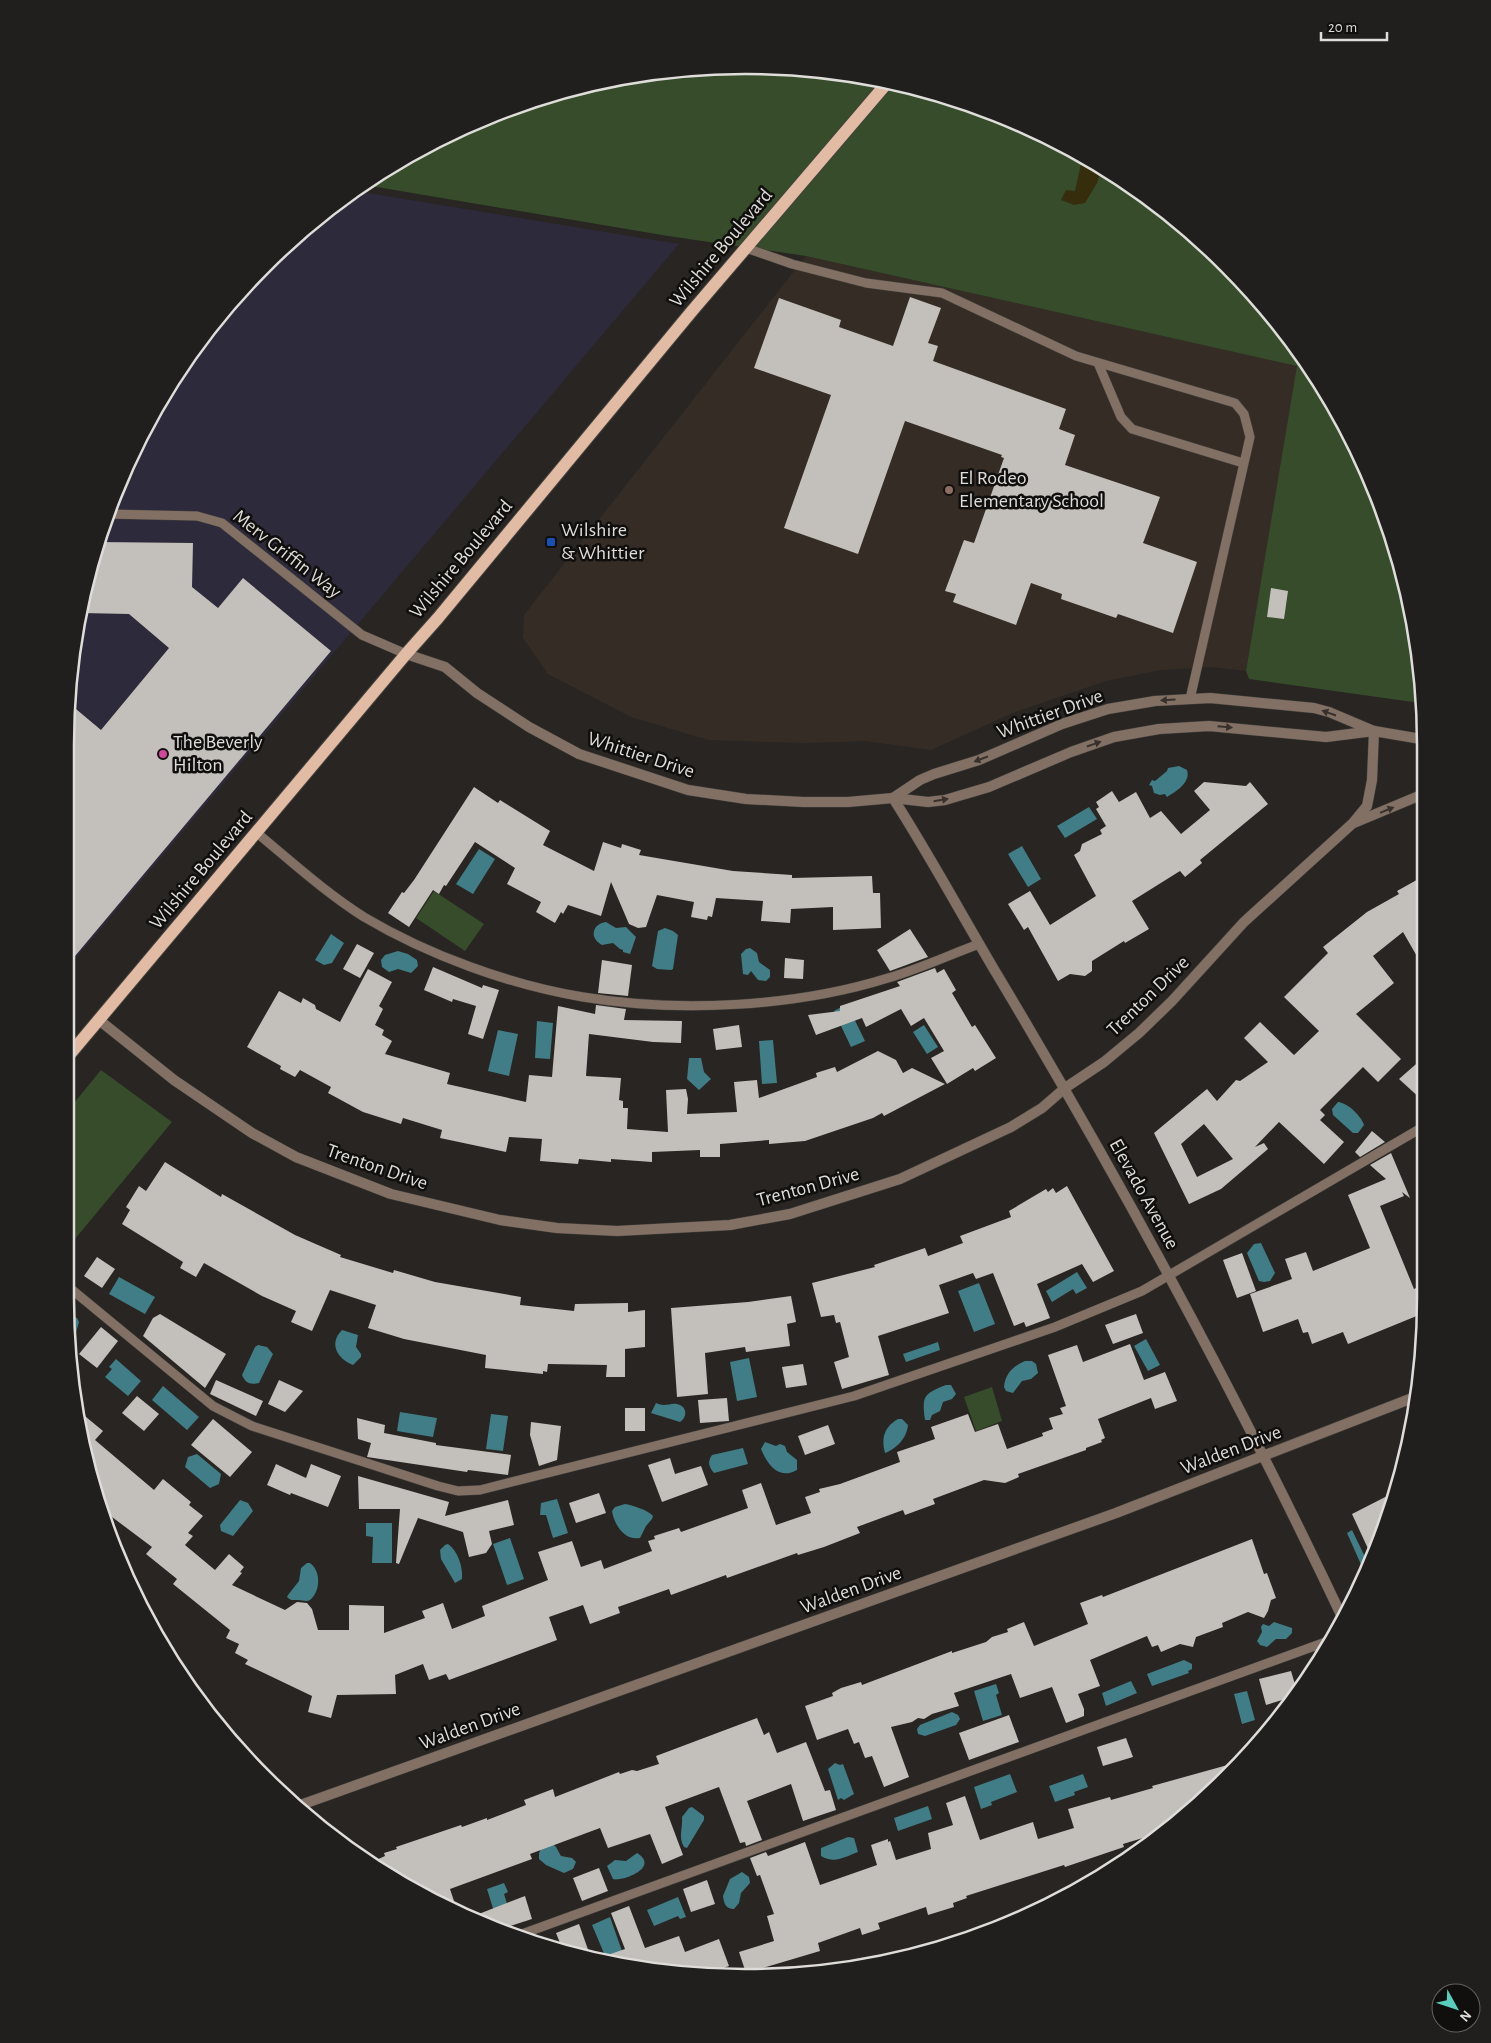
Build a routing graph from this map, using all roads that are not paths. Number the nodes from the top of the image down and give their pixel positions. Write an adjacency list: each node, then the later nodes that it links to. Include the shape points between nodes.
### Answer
1 (882, 88): 2 (main road, Wilshire Boulevard)
2 (746, 248): 3 (lane, via 866,283 942,293 1076,356); 6 (main road, Wilshire Boulevard)
3 (1098, 363): 4 (lane, via 1121,417 1132,429); 4 (lane, via 1235,403 1244,414 1250,437)
4 (1243, 463): 7 (lane)
5 (115, 514): 6 (lane, Merv Griffin Way, via 197,516 222,523 362,635)
6 (406, 654): 11 (street, Whittier Drive, via 445,667 528,727 579,754 688,790 746,799 803,802); 13 (main road, Wilshire Boulevard)
7 (1190, 699): 8 (street, Whittier Drive, one-way to 7, via 1314,708); 11 (street, Whittier Drive, one-way to 11, via 1108,709 1080,718 978,760 926,777)
8 (1374, 731): 9 (street, Whittier Drive); 11 (street, Whittier Drive, one-way to 8, via 928,802 948,799 989,787 1114,737 1159,729 1208,726 1326,737); 12 (street, Trenton Drive, via 1372,780 1367,806)
9 (1417, 738)
10 (1417, 797): 12 (street, one-way to 10)
11 (893, 798): 14 (street, Elevado Avenue)
12 (1353, 824): 17 (street, Trenton Drive, via 1244,922 1139,1033)
13 (257, 833): 14 (lane, via 325,889 401,936 484,971 583,997 686,1005 789,999 887,979); 15 (main road, Wilshire Boulevard)
14 (979, 944): 17 (street, Elevado Avenue)
15 (99, 1020): 16 (main road, Wilshire Boulevard); 17 (street, Trenton Drive, via 209,1106 296,1157 391,1194 500,1220 557,1228 617,1231 721,1225 790,1214 900,1179 953,1155 1011,1127 1042,1108)
16 (74, 1049)
17 (1065, 1088): 19 (street, Elevado Avenue)
18 (1417, 1131): 19 (lane)
19 (1169, 1276): 20 (lane, via 1142,1291 1055,1327 854,1396 480,1490 458,1491 231,1417 213,1406); 22 (street, Elevado Avenue)
20 (74, 1291)
21 (1409, 1399): 22 (street, Walden Drive)
22 (1264, 1457): 23 (street, Elevado Avenue); 25 (street, Walden Drive)
23 (1339, 1612)
24 (1320, 1644): 26 (lane)
25 (304, 1804)
26 (526, 1933)

